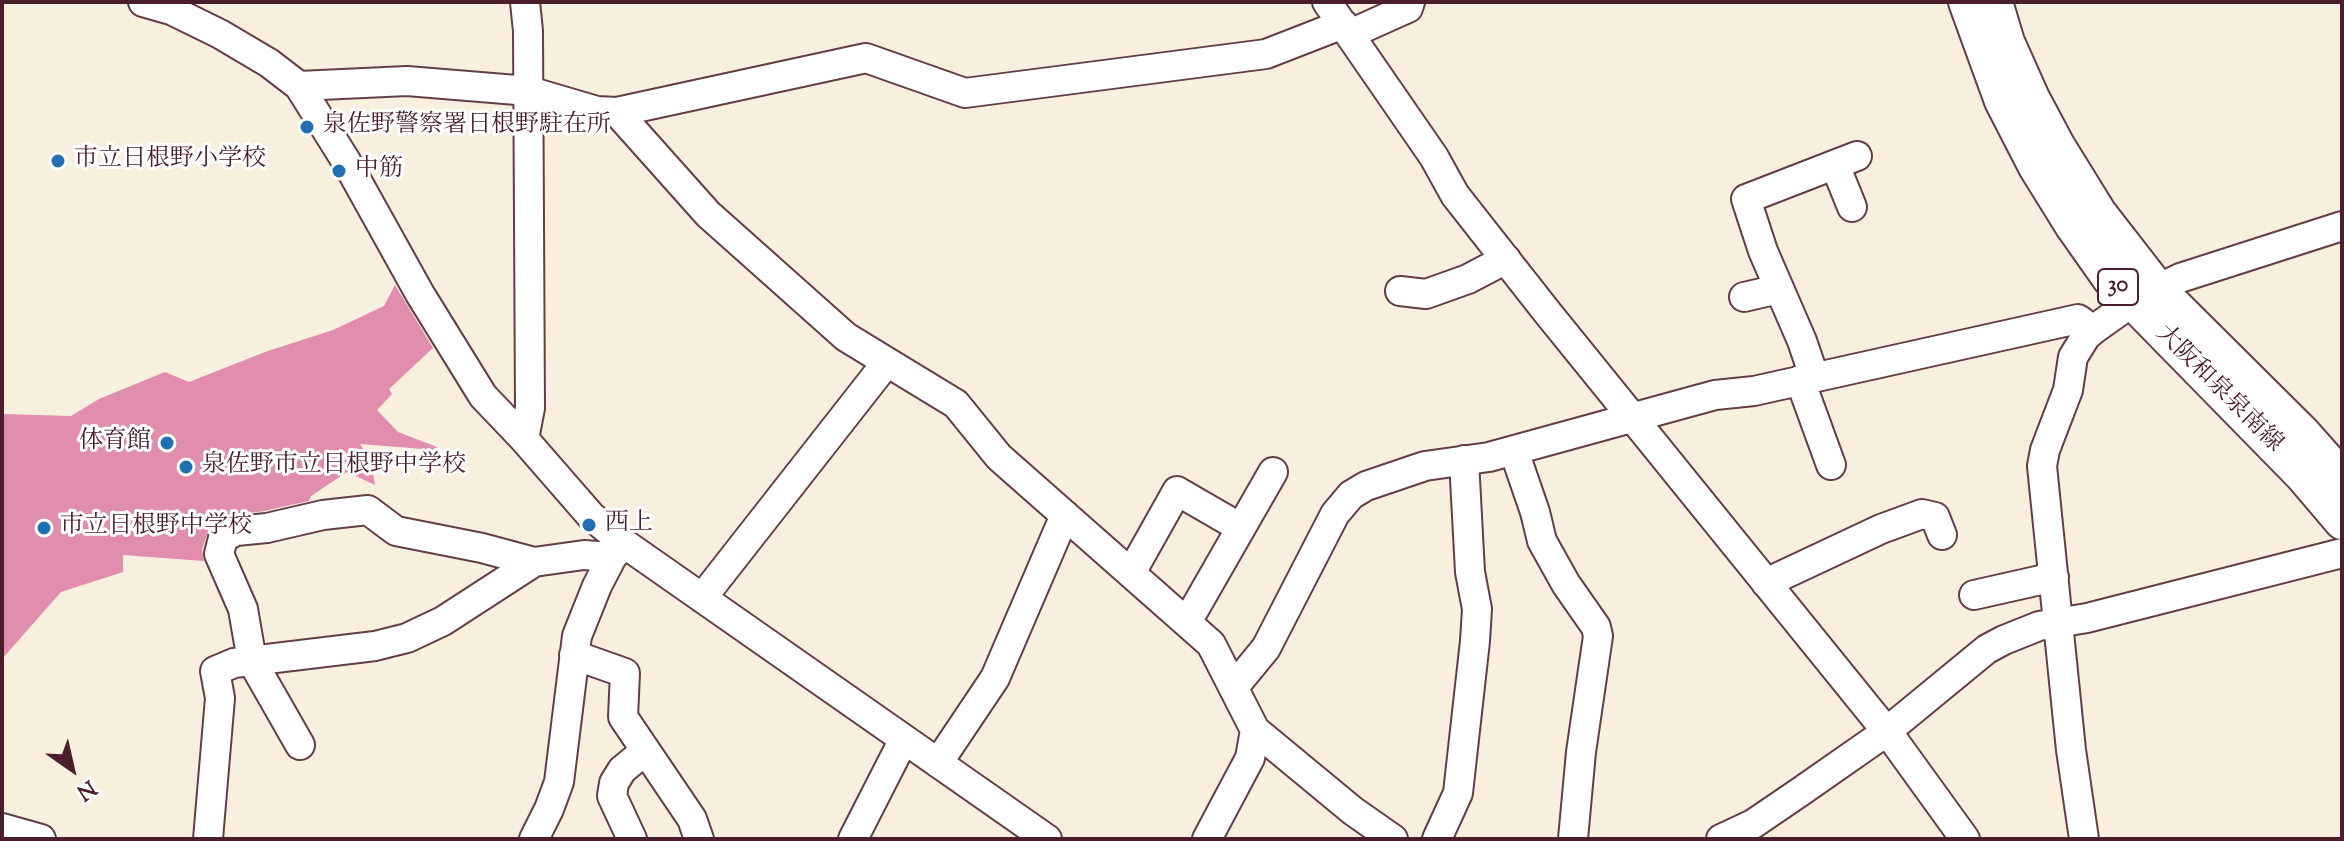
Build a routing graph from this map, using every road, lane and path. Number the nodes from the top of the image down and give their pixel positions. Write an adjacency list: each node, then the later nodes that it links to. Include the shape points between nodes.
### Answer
1 (143, 2): 6 (street)
2 (525, 2): 9 (street)
3 (1410, 2): 7 (street, via 1408,8)
4 (1966, 2): 16 (main road, 大阪和泉泉南線 / 30, via 2002,101 2036,167 2110,279)
5 (1995, 2): 16 (main road, 大阪和泉泉南線 / 30, via 2032,98)
6 (170, 6): 8 (street)
7 (1340, 20): 10 (street, via 1266,54 1003,90 965,93 866,58); 13 (street, via 1455,195)
8 (299, 86): 9 (street, via 407,81); 22 (street, via 483,396)
9 (529, 91): 10 (street); 22 (street, via 530,408)
10 (617, 112): 19 (street, via 708,214 846,337)
11 (1852, 207): 14 (street, via 1846,160 1746,199)
12 (2342, 226): 16 (street, via 2180,278)
13 (1506, 259): 15 (street, via 1426,294); 21 (street)
14 (1779, 289): 17 (street); 20 (street, via 1802,341)
15 (1400, 291)
16 (2144, 296): 18 (street); 27 (main road, 大阪和泉泉南線 / 30, via 2303,433); 29 (main road, 大阪和泉泉南線 / 30)
17 (1744, 297)
18 (2093, 330): 20 (street, via 2078,319); 36 (street, via 2073,357 2068,390 2042,466)
19 (887, 362): 28 (street, via 956,404 999,457); 39 (street)
20 (1807, 378): 21 (street); 25 (street)
21 (1632, 417): 23 (street); 37 (street)
22 (524, 439): 32 (street)
23 (1514, 451): 24 (street); 63 (street, via 1542,541 1598,636)
24 (1464, 460): 44 (street, via 1399,473 1351,495 1335,514 1266,648); 62 (street, via 1475,641 1458,793)
25 (1831, 465)
26 (1273, 472): 30 (street)
27 (2342, 477)
28 (1065, 515): 35 (street); 50 (street, via 995,678)
29 (2342, 522)
30 (1241, 528): 35 (street, via 1177,491); 41 (street)
31 (1942, 535): 37 (street, via 1935,517 1922,514)
32 (618, 550): 34 (street); 39 (street); 42 (street, via 597,586)
33 (2342, 553): 40 (street)
34 (534, 562): 43 (street, via 407,638); 43 (street, via 396,531 368,510 236,531 223,538 219,554 243,609)
35 (1131, 573): 41 (street)
36 (2054, 577): 38 (street); 40 (street)
37 (1766, 583): 46 (street)
38 (1974, 595)
39 (702, 598): 47 (street)
40 (2059, 621): 46 (street, via 1987,649); 65 (street)
41 (1187, 622): 44 (street, via 1211,644)
42 (574, 655): 49 (street, via 625,673 623,717); 55 (street, via 559,782)
43 (252, 661): 48 (street); 54 (street, via 215,671 220,698)
44 (1234, 687): 45 (street)
45 (1255, 730): 60 (street, via 1250,758); 61 (street)
46 (1886, 732): 52 (street); 64 (street, via 1753,824)
47 (904, 739): 50 (street); 58 (street)
48 (300, 745)
49 (645, 751): 56 (street, via 622,770 612,796); 57 (street, via 692,819)
50 (938, 763): 59 (street)
51 (2, 828): 53 (street)
52 (1953, 836)
53 (41, 839)
54 (208, 839)
55 (534, 839)
56 (632, 839)
57 (699, 839)
58 (853, 839)
59 (1047, 839)
60 (1207, 839)
61 (1393, 839)
62 (1437, 839)
63 (1573, 839)
64 (1721, 839)
65 (2084, 839)

